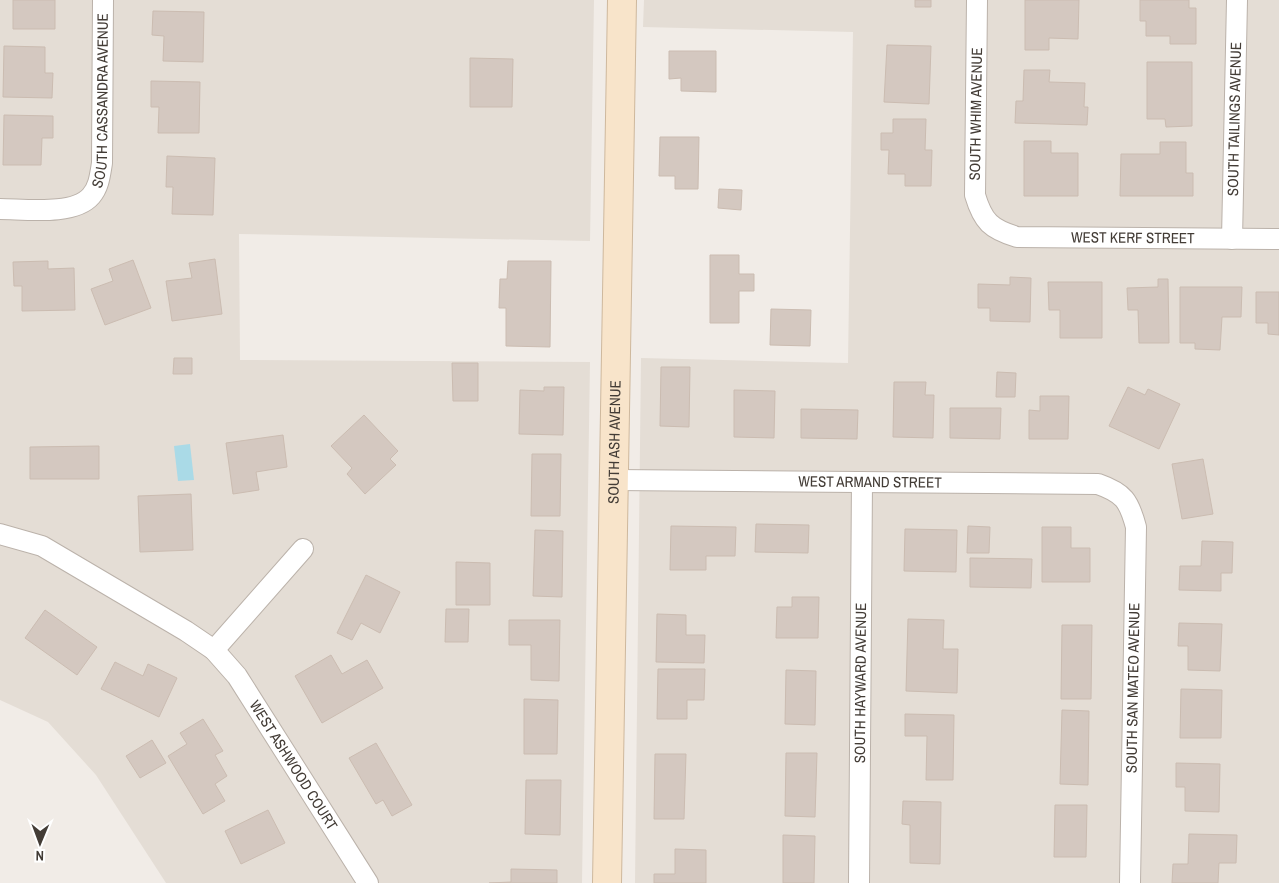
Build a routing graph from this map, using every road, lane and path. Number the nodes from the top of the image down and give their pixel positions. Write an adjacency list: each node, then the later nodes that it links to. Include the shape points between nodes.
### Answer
1 (103, 0): 5 (street, SOUTH CASSANDRA AVENUE, via 102,163 99,182 90,197 73,207 55,210)
2 (622, 0): 9 (street, SOUTH ASH AVENUE)
3 (977, 0): 6 (street, SOUTH WHIM AVENUE, via 975,195)
4 (1238, 0): 7 (street, SOUTH TAILINGS AVENUE)
5 (0, 209)
6 (988, 224): 7 (street, WEST KERF STREET, via 1017,237)
7 (1232, 239): 8 (street, WEST KERF STREET)
8 (1279, 239)
9 (614, 480): 10 (street, WEST ARMAND STREET); 16 (street, SOUTH ASH AVENUE)
10 (862, 482): 11 (street, WEST ARMAND STREET, via 1098,484); 17 (street, SOUTH HAYWARD AVENUE)
11 (1124, 496): 18 (street, SOUTH SAN MATEO AVENUE, via 1136,527)
12 (0, 534): 14 (street, WEST ASHWOOD COURT, via 42,546)
13 (303, 548): 14 (street)
14 (214, 650): 15 (street, WEST ASHWOOD COURT, via 237,676)
15 (368, 883)
16 (608, 883)
17 (859, 883)
18 (1130, 883)

